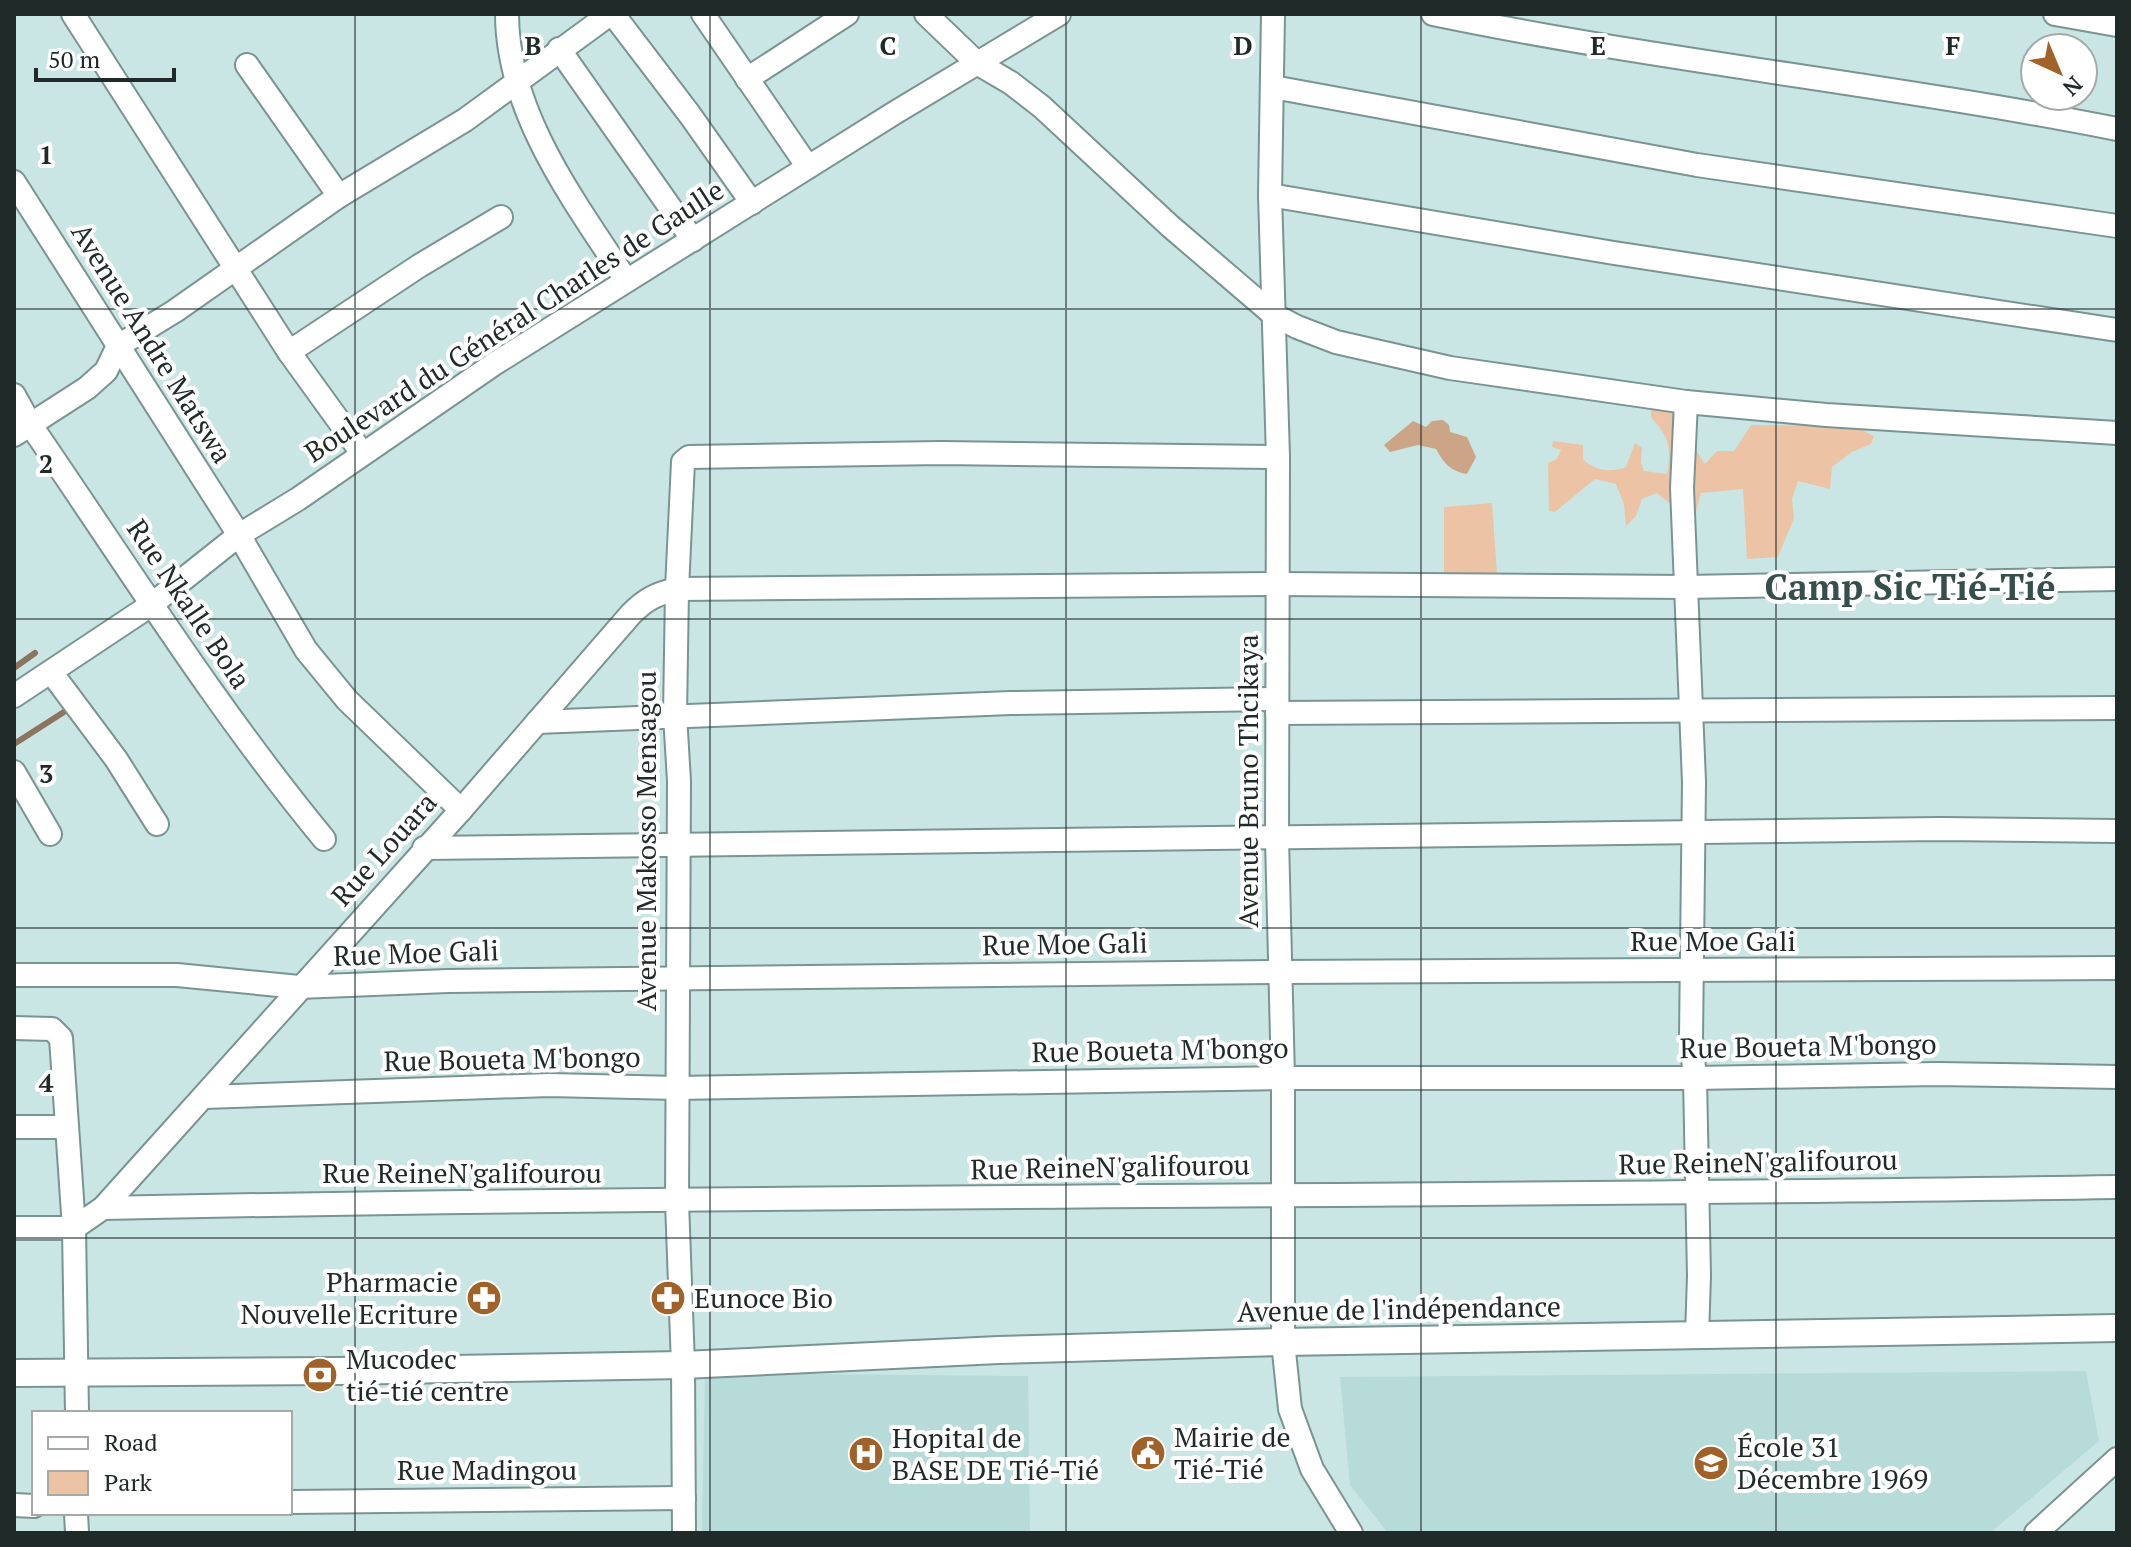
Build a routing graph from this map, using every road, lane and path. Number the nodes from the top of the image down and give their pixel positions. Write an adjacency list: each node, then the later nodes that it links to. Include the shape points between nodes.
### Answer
1 (73, 14): 27 (street)
2 (507, 14): 16 (street, via 508,50)
3 (611, 14): 12 (street); 23 (street)
4 (703, 14): 15 (street)
5 (847, 14): 15 (street)
6 (926, 14): 13 (street)
7 (1059, 14): 13 (street, Boulevard du Général Charles de Gaulle)
8 (1273, 14): 17 (street, Avenue Bruno Thcikaya)
9 (1433, 14): 18 (street)
10 (2055, 14): 11 (street)
11 (2117, 25)
12 (559, 49): 16 (street); 26 (street)
13 (977, 63): 19 (street, Boulevard du Général Charles de Gaulle); 29 (street, via 1042,107)
14 (247, 65): 22 (street)
15 (747, 79): 19 (street)
16 (517, 82): 22 (street); 28 (street, via 554,164)
17 (1273, 87): 21 (street, Avenue Bruno Thcikaya); 25 (street, via 1697,165)
18 (2117, 129)
19 (808, 167): 23 (street, Boulevard du Général Charles de Gaulle)
20 (14, 182): 31 (street, Avenue Andre Matswa)
21 (1270, 195): 29 (street, Avenue Bruno Thcikaya); 30 (street)
22 (339, 196): 27 (street)
23 (752, 203): 26 (street, Boulevard du Général Charles de Gaulle)
24 (501, 217): 32 (street)
25 (2117, 226)
26 (693, 240): 28 (street, Boulevard du Général Charles de Gaulle)
27 (235, 267): 31 (street); 32 (street)
28 (626, 280): 37 (street, Boulevard du Général Charles de Gaulle)
29 (1274, 315): 34 (street, via 1336,342 1450,368); 38 (street, Avenue Bruno Thcikaya)
30 (2117, 330)
31 (118, 346): 35 (street, via 106,371 87,388); 39 (street, Avenue Andre Matswa)
32 (289, 352): 37 (street)
33 (14, 395): 35 (street, Rue Nkalle Bola)
34 (1686, 402): 36 (street); 42 (street)
35 (22, 429): 44 (street, Rue Nkalle Bola)
36 (2117, 433)
37 (362, 453): 39 (street, Boulevard du Général Charles de Gaulle)
38 (1278, 457): 41 (street, Avenue Bruno Thcikaya); 43 (street, Avenue Makosso Mensagou, via 689,457 683,462)
39 (239, 535): 44 (street, Boulevard du Général Charles de Gaulle); 53 (street, Avenue Andre Matswa, via 306,650 347,700)
40 (2117, 579): 42 (street)
41 (1276, 584): 42 (street); 43 (street); 47 (street, Avenue Bruno Thcikaya)
42 (1686, 587): 49 (street)
43 (677, 589): 50 (street, Avenue Makosso Mensagou); 51 (street, Rue Louara, via 646,599)
44 (151, 605): 45 (street, Boulevard du Général Charles de Gaulle); 58 (street, Rue Nkalle Bola)
45 (51, 672): 46 (street, Boulevard du Général Charles de Gaulle); 54 (street)
46 (14, 696)
47 (1277, 706): 49 (street); 50 (street, via 1011,703); 59 (street, Avenue Bruno Thcikaya)
48 (2117, 708): 49 (street)
49 (1692, 711): 57 (street)
50 (675, 715): 51 (street); 60 (street, Avenue Makosso Mensagou)
51 (537, 722): 53 (street, Rue Louara)
52 (14, 772): 56 (street)
53 (461, 810): 61 (street, Rue Louara)
54 (157, 824)
55 (2117, 831): 57 (street)
56 (50, 834)
57 (1693, 834): 59 (street); 63 (street)
58 (324, 839)
59 (1277, 839): 60 (street); 64 (street, Avenue Bruno Thcikaya)
60 (678, 846): 61 (street); 66 (street, Avenue Makosso Mensagou)
61 (424, 848): 67 (street, Rue Louara)
62 (2117, 968): 63 (street, Rue Moe Gali)
63 (1692, 971): 64 (street, Rue Moe Gali); 71 (street)
64 (1280, 972): 66 (street, Rue Moe Gali); 70 (street, Avenue Bruno Thcikaya)
65 (14, 975): 67 (street, Rue Moe Gali, via 177,975)
66 (677, 979): 67 (street, Rue Moe Gali); 72 (street, Avenue Makosso Mensagou)
67 (299, 987): 73 (street, Rue Louara)
68 (14, 1028): 75 (street, via 52,1029 61,1038)
69 (2117, 1077): 71 (street, Rue Boueta M'bongo)
70 (1283, 1078): 71 (street, Rue Boueta M'bongo); 72 (street, Rue Boueta M'bongo); 78 (street, Avenue Bruno Thcikaya)
71 (1695, 1078): 77 (street)
72 (677, 1088): 73 (street, Rue Boueta M'bongo, via 549,1085); 79 (street, Avenue Makosso Mensagou)
73 (204, 1097): 80 (street, Rue Louara)
74 (14, 1127): 75 (street)
75 (66, 1127): 82 (street)
76 (2117, 1187): 77 (street, Rue ReineN'galifourou)
77 (1695, 1194): 78 (street, Rue ReineN'galifourou); 84 (street)
78 (1283, 1195): 79 (street, Rue ReineN'galifourou); 85 (street, Avenue Bruno Thcikaya)
79 (677, 1202): 80 (street, Rue ReineN'galifourou); 86 (street, Avenue Makosso Mensagou)
80 (103, 1208): 82 (street, Rue Louara)
81 (14, 1228): 82 (street)
82 (74, 1228): 88 (street)
83 (2117, 1328): 84 (street, Avenue de l'indépendance)
84 (1697, 1336): 85 (street, Avenue de l'indépendance)
85 (1283, 1342): 86 (street, Avenue de l'indépendance); 94 (street, Avenue Bruno Thcikaya, via 1290,1409 1312,1469)
86 (683, 1365): 88 (street); 91 (street, Avenue Makosso Mensagou)
87 (14, 1373): 88 (street)
88 (77, 1373): 89 (street)
89 (77, 1411)
90 (2117, 1459): 95 (street)
91 (684, 1498): 92 (street, Rue Madingou); 93 (street, Avenue Makosso Mensagou)
92 (292, 1502)
93 (684, 1533)
94 (1351, 1533)
95 (2036, 1533)

